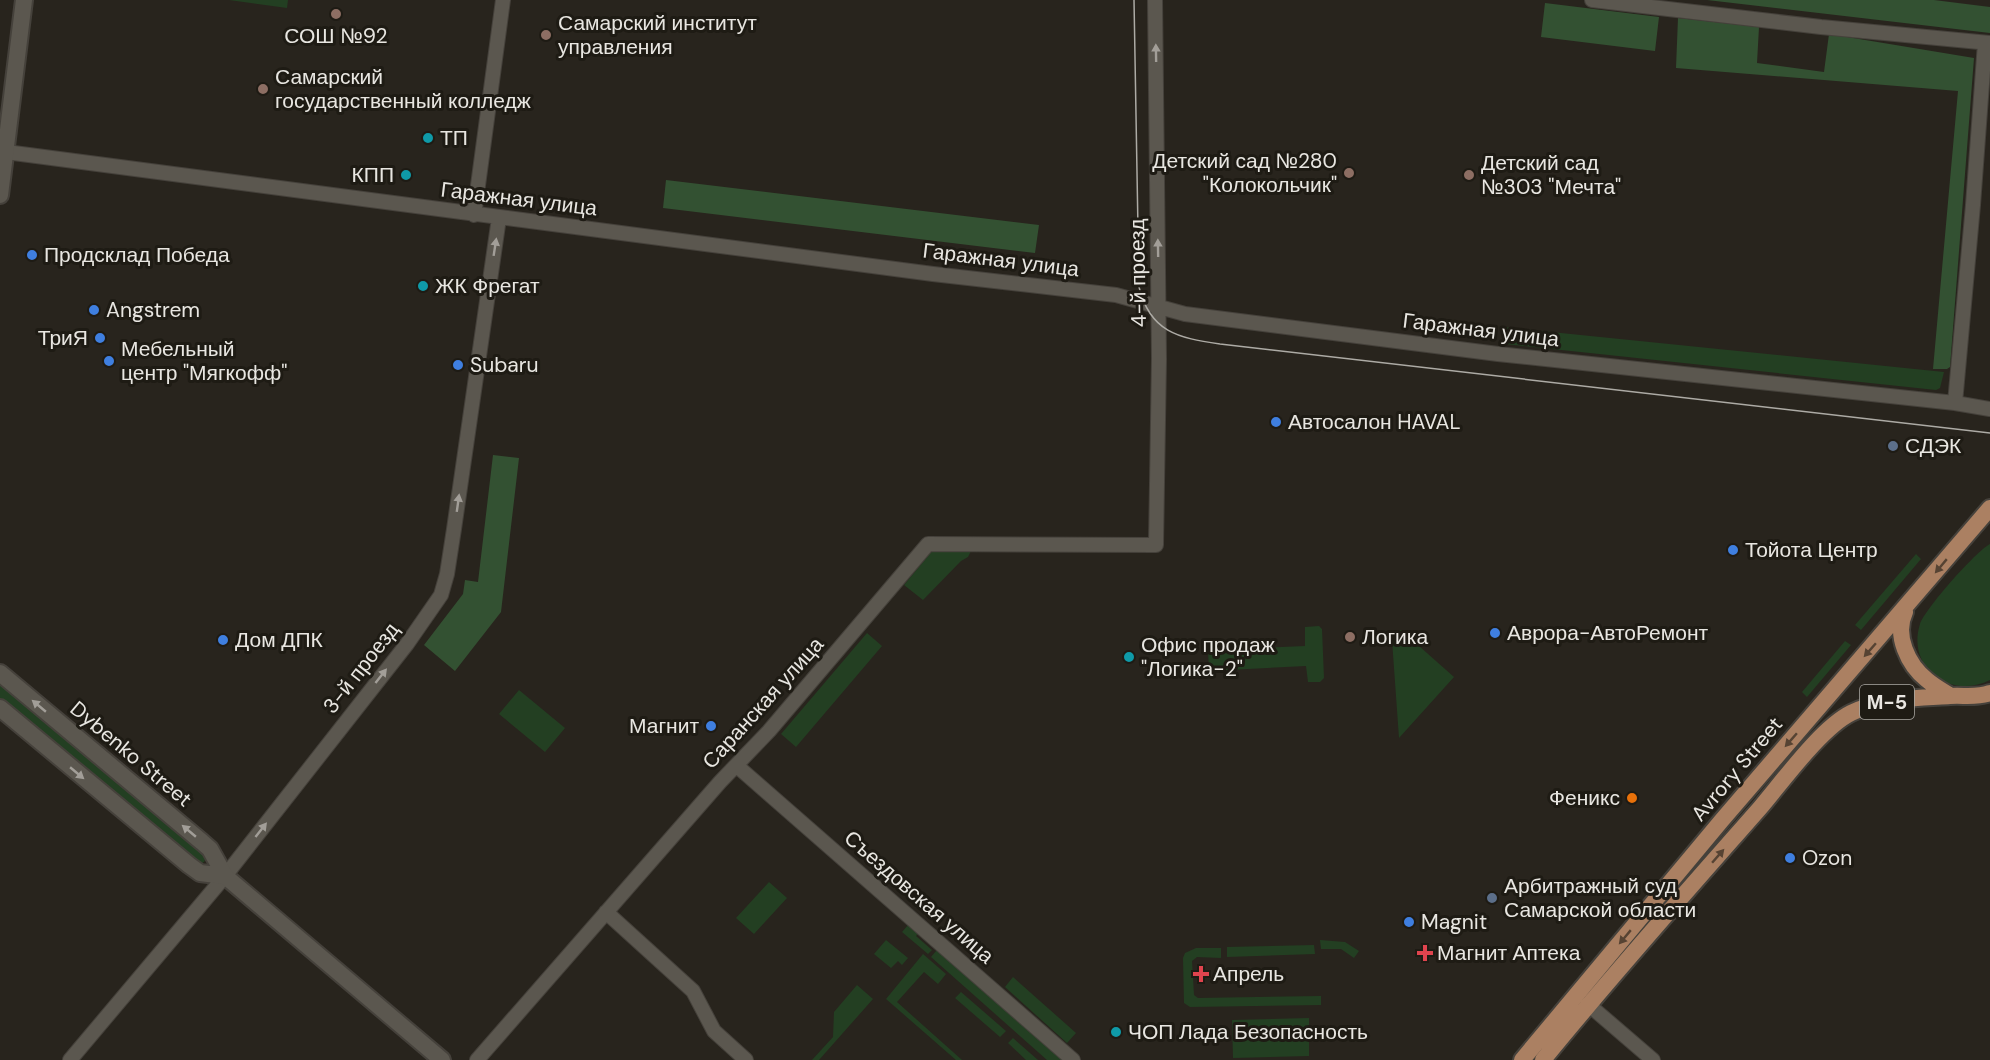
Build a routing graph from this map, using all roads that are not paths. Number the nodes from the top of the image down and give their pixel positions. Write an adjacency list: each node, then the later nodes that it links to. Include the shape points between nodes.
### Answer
1 (24, 0): 6 (main road)
2 (503, 0): 8 (street)
3 (1155, 0): 10 (street, 4-й проезд, one-way to 3)
4 (1592, 0): 5 (street)
5 (1988, 43): 11 (street, via 1980,87)
6 (6, 152): 7 (main road); 8 (street, Гаражная улица)
7 (0, 195)
8 (474, 215): 9 (street, Гаражная улица)
9 (499, 218): 10 (street, Гаражная улица, via 1116,295); 22 (street, 3-й проезд, one-way to 9, via 441,595)
10 (1159, 306): 11 (street, Гаражная улица, via 1185,314 1498,354); 15 (street, 4-й проезд)
11 (1955, 403): 12 (street, Гаражная улица)
12 (1990, 409)
13 (1990, 508): 14 (main road, Avrory Street / М-5)
14 (1982, 525): 16 (main road, Avrory Street / М-5, one-way to 16)
15 (1156, 545): 21 (street, Саранская улица, via 928,544)
16 (1908, 606): 19 (main road, via 1901,626 1907,655 1919,674); 30 (main road, Avrory Street / М-5, one-way to 30)
17 (0, 673): 22 (main road, Dybenko Street, one-way to 17, via 210,849)
18 (1988, 694): 19 (main road, Avrory Street / М-5)
19 (1951, 696): 24 (main road, Avrory Street / М-5, one-way to 19, via 1840,720 1885,702)
20 (0, 708): 22 (main road, Dybenko Street, one-way to 22, via 189,865 200,873)
21 (736, 766): 23 (street, Саранская улица); 29 (street, Съездовская улица)
22 (225, 876): 25 (street, 3-й проезд); 26 (main road, Dybenko Street)
23 (606, 912): 27 (street, Саранская улица); 28 (street, via 693,991 714,1031)
24 (1589, 1005): 31 (main road, Avrory Street / М-5); 32 (street)
25 (70, 1060)
26 (442, 1060)
27 (477, 1060)
28 (746, 1060)
29 (1073, 1060)
30 (1522, 1060)
31 (1543, 1060)
32 (1653, 1060)

